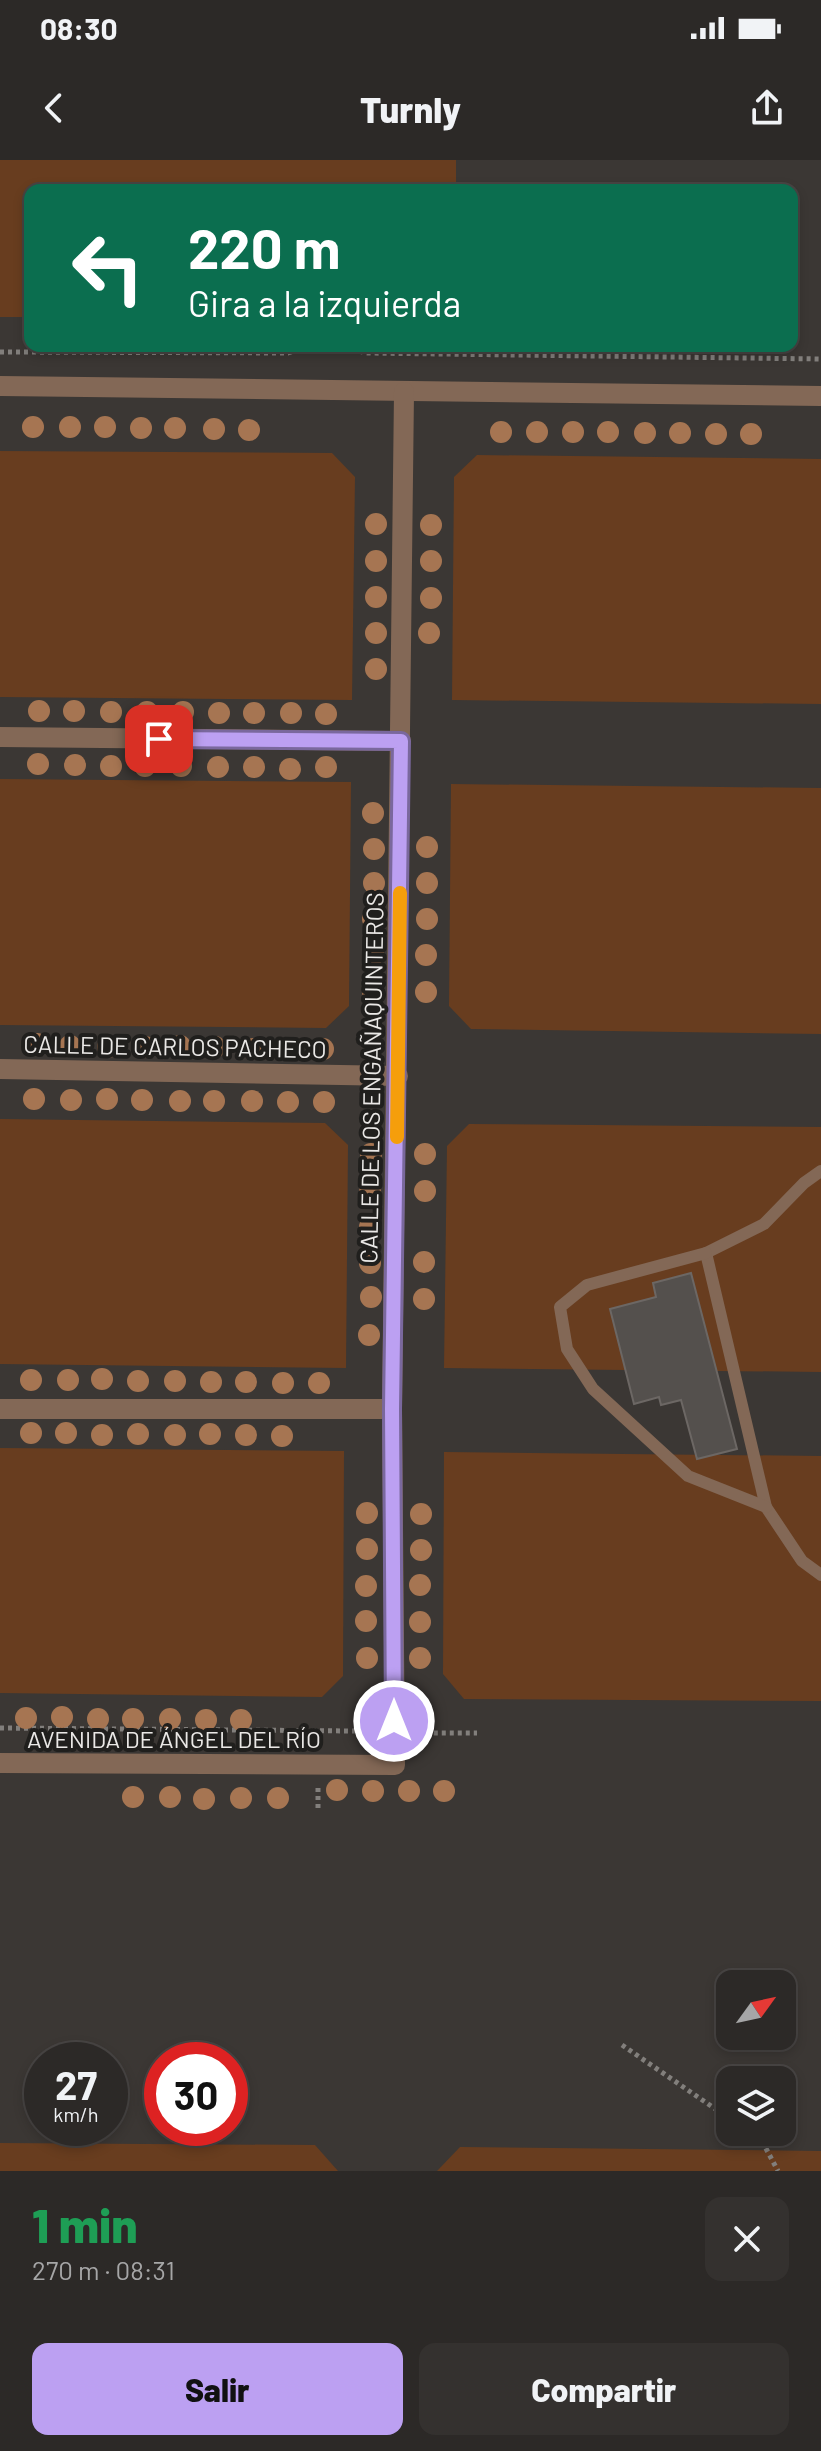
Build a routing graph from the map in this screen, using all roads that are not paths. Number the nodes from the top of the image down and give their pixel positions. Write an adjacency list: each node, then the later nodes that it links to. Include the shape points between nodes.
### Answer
1 (0, 386): 2 (street)
2 (404, 392): 3 (street); 5 (street, CALLE DE LOS ENGAÑAQUINTEROS)
3 (821, 396)
4 (0, 737): 5 (street)
5 (401, 741): 7 (street, CALLE DE LOS ENGAÑAQUINTEROS)
6 (0, 1069): 7 (street, CALLE DE CARLOS PACHECO)
7 (398, 1076): 11 (street, CALLE DE LOS ENGAÑAQUINTEROS)
8 (821, 1171): 9 (lane, via 764,1224)
9 (706, 1253): 12 (lane); 12 (lane, via 587,1285 560,1307 567,1349 593,1389 688,1476)
10 (0, 1409): 11 (street)
11 (392, 1409): 15 (street, CALLE DE LOS ENGAÑAQUINTEROS)
12 (766, 1507): 13 (lane, via 802,1561)
13 (821, 1575)
14 (0, 1763): 15 (street, AVENIDA DE ÁNGEL DEL RÍO)
15 (395, 1765)

